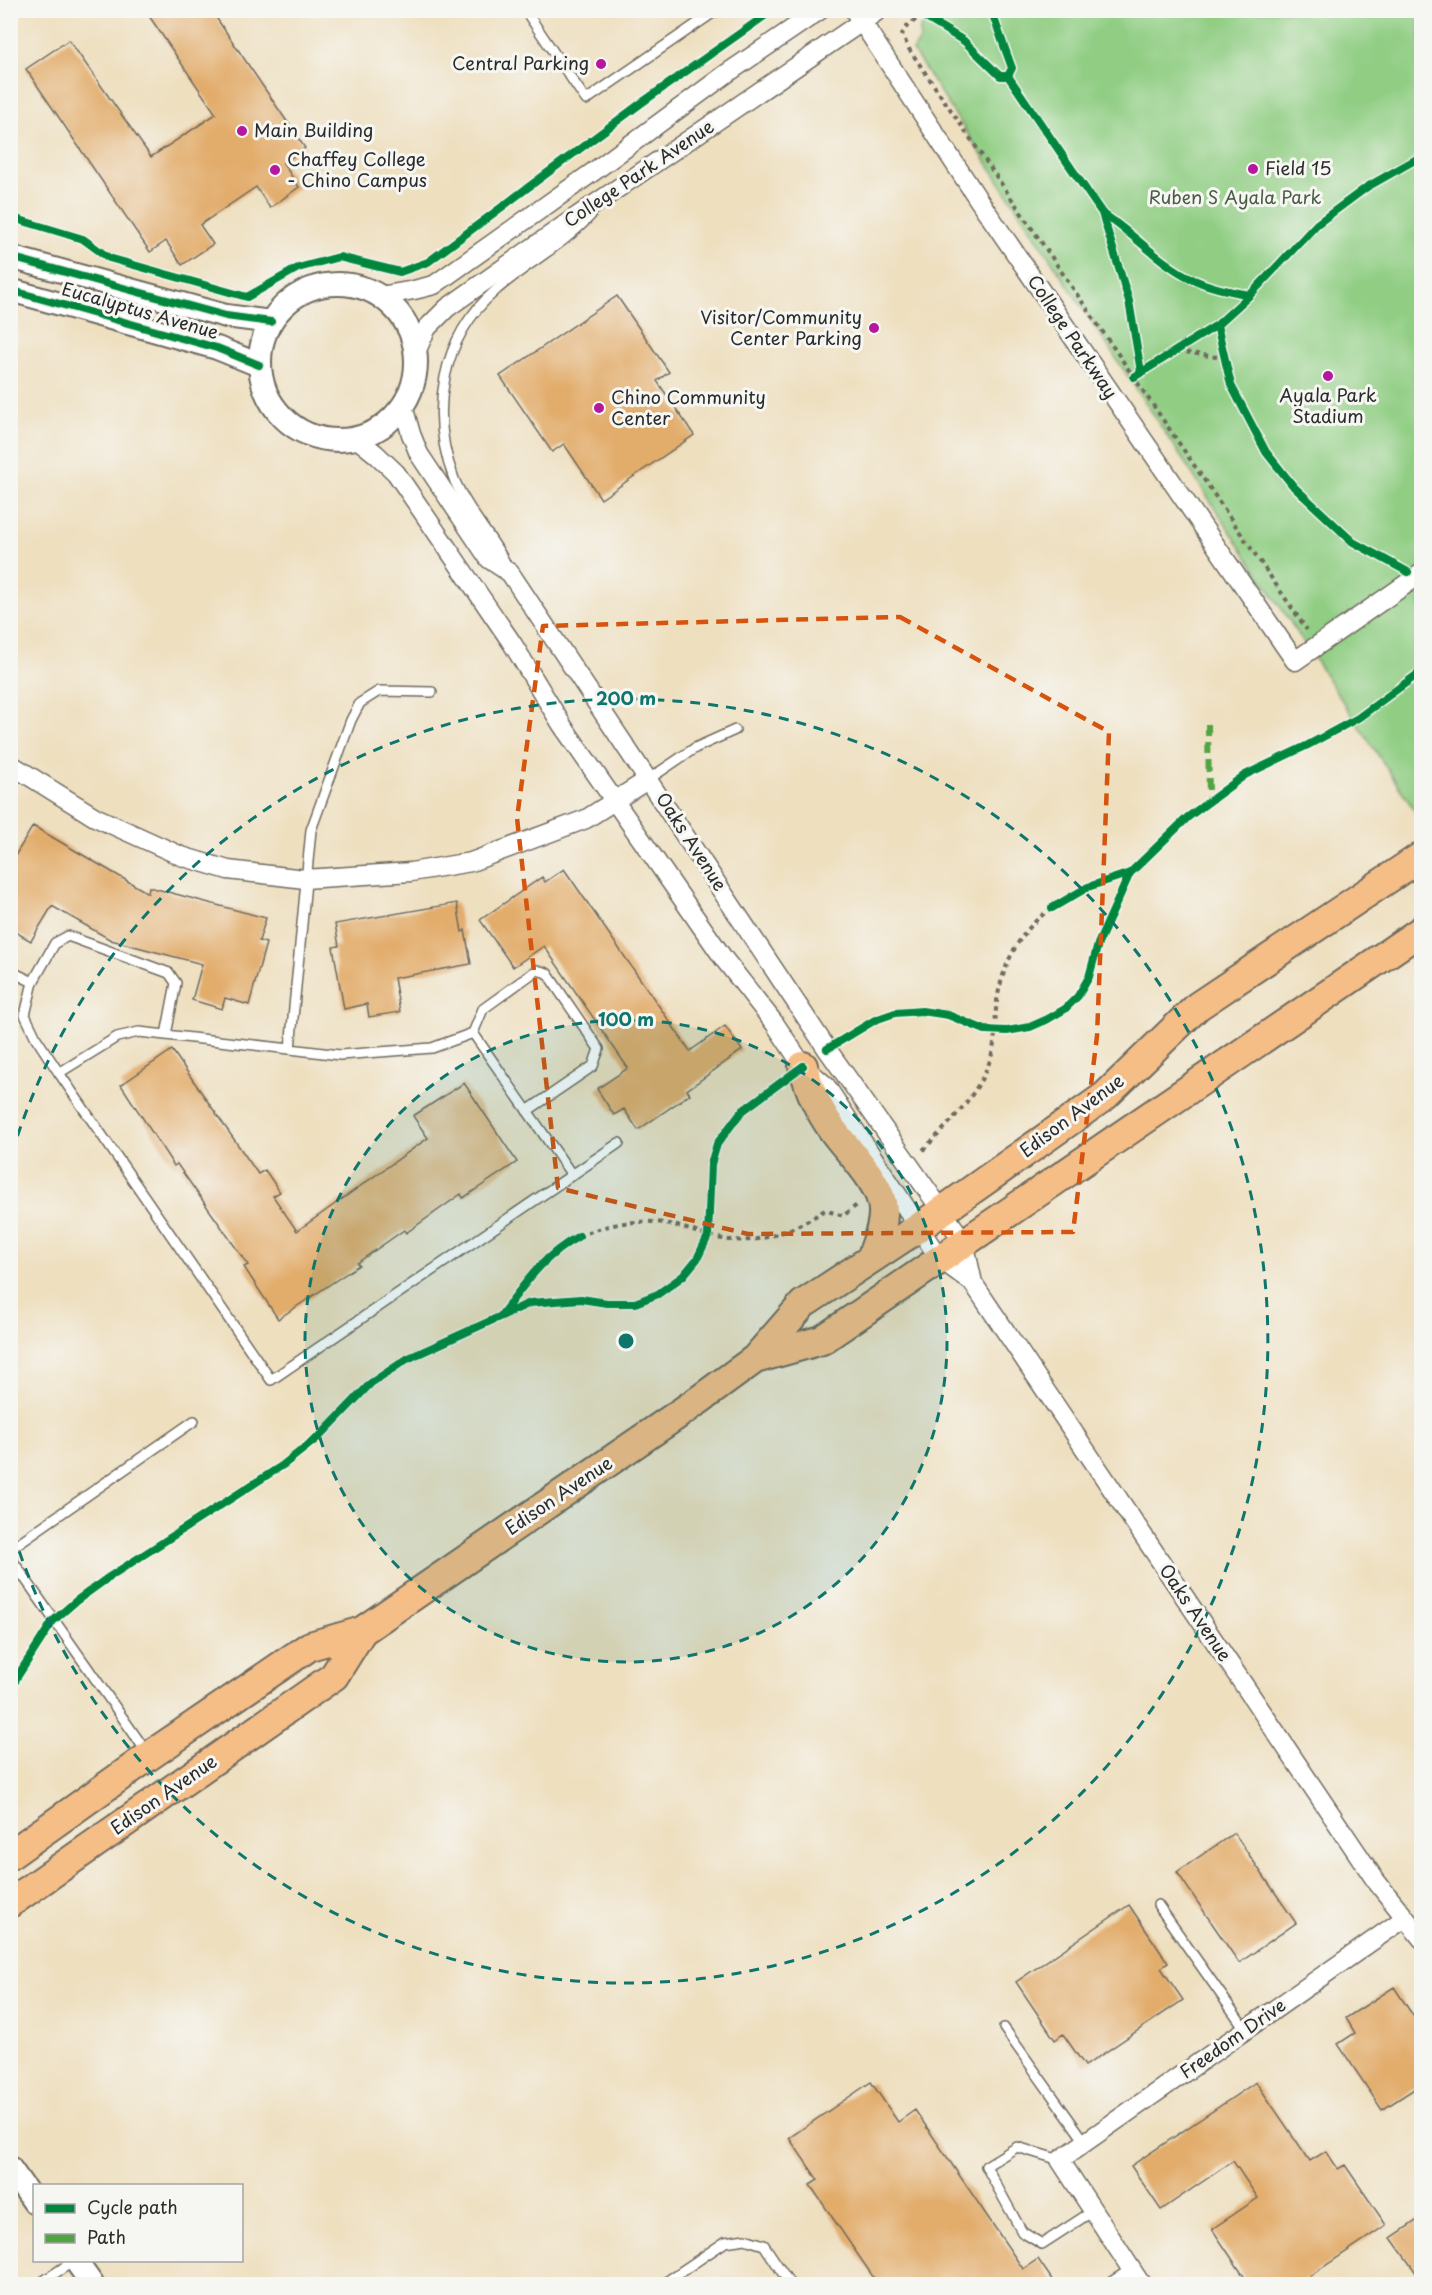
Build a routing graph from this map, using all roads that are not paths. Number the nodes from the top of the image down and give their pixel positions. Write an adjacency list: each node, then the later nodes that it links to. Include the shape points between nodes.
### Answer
1 (525, 10): 2 (lane, via 586,100)
2 (717, 10)
3 (820, 10): 9 (street, College Park Avenue, via 434,285)
4 (879, 10): 5 (street, College Park Avenue)
5 (857, 16): 6 (street, College Park Avenue); 16 (street, College Parkway, via 1295,661)
6 (605, 198): 11 (street, College Park Avenue, via 447,308 427,328); 15 (lane, via 578,229 485,299 464,326 449,359 441,402 443,443 455,480)
7 (10, 257): 10 (street, Eucalyptus Avenue, via 226,316)
8 (10, 290): 12 (street, Eucalyptus Avenue, via 217,348)
9 (380, 296): 10 (street, via 357,286 332,284 308,290 287,303); 11 (street, via 410,330)
10 (271, 322): 12 (street, via 262,343)
11 (416, 352): 13 (street, via 412,389)
12 (259, 365): 14 (street, via 274,408 290,425 333,441)
13 (403, 406): 14 (street, via 374,432); 15 (street, Oaks Avenue, via 418,454 489,559)
14 (356, 438): 21 (street, Oaks Avenue, via 396,473)
15 (510, 573): 20 (street, Oaks Avenue)
16 (1422, 573)
17 (432, 692): 23 (lane, via 379,691 360,703 311,830)
18 (735, 730): 20 (lane, via 695,748)
19 (10, 764): 23 (street, via 95,817 181,856 228,870)
20 (649, 780): 21 (street); 35 (street, Oaks Avenue, via 827,1049)
21 (616, 800): 23 (street, via 586,819 471,862 411,872); 30 (street, Oaks Avenue, via 724,960)
22 (1422, 856): 35 (main road, Edison Avenue, via 1198,1006 1105,1096)
23 (305, 879): 29 (lane)
24 (1422, 930): 37 (main road, Edison Avenue)
25 (10, 971): 26 (lane)
26 (33, 982): 28 (lane, via 55,943 68,936 169,973 176,983); 31 (lane, via 25,1015)
27 (473, 1033): 29 (lane, via 432,1048 340,1055); 32 (lane); 32 (lane, via 483,1009 537,970 547,974 599,1049 593,1066)
28 (166, 1035): 29 (lane); 31 (lane, via 139,1032 117,1037)
29 (290, 1049)
30 (803, 1066): 36 (street, Oaks Avenue, via 826,1086); 39 (main road, via 812,1097 877,1189 883,1207 882,1223)
31 (59, 1073): 34 (lane, via 271,1380)
32 (527, 1111): 34 (lane)
33 (619, 1143): 34 (lane)
34 (572, 1175)
35 (943, 1210): 36 (main road, Edison Avenue); 37 (street, Oaks Avenue)
36 (918, 1228): 38 (street, Oaks Avenue); 39 (main road, Edison Avenue)
37 (964, 1242): 38 (main road, Edison Avenue); 40 (street, Oaks Avenue)
38 (939, 1258): 40 (street, Oaks Avenue); 41 (main road, Edison Avenue, via 822,1340)
39 (871, 1259): 41 (main road, Edison Avenue, via 803,1304)
40 (973, 1283): 50 (street, Oaks Avenue, via 1376,1881)
41 (755, 1359): 45 (main road, Edison Avenue)
42 (194, 1421): 43 (lane)
43 (10, 1549)
44 (10, 1557): 46 (lane)
45 (362, 1631): 46 (main road, Edison Avenue, via 310,1646); 48 (main road, Edison Avenue, via 334,1676)
46 (149, 1756): 47 (main road, Edison Avenue)
47 (10, 1855)
48 (10, 1903)
49 (1158, 1905): 53 (lane)
50 (1406, 1918): 51 (street, Oaks Avenue); 53 (street, Freedom Drive)
51 (1422, 1939)
52 (1004, 2028): 54 (lane)
53 (1246, 2030): 54 (street, Freedom Drive)
54 (1086, 2143): 55 (street, Freedom Drive)
55 (1060, 2160): 58 (street); 58 (lane, via 1017,2147 986,2166 1022,2232 1042,2244)
56 (10, 2168): 57 (street)
57 (33, 2201)
58 (1093, 2211): 61 (street)
59 (72, 2262): 62 (lane)
60 (76, 2262): 63 (street)
61 (1136, 2277): 66 (lane)
62 (39, 2284)
63 (92, 2284)
64 (663, 2284): 65 (lane, via 725,2242 745,2239 764,2245)
65 (790, 2284)
66 (1108, 2284)

